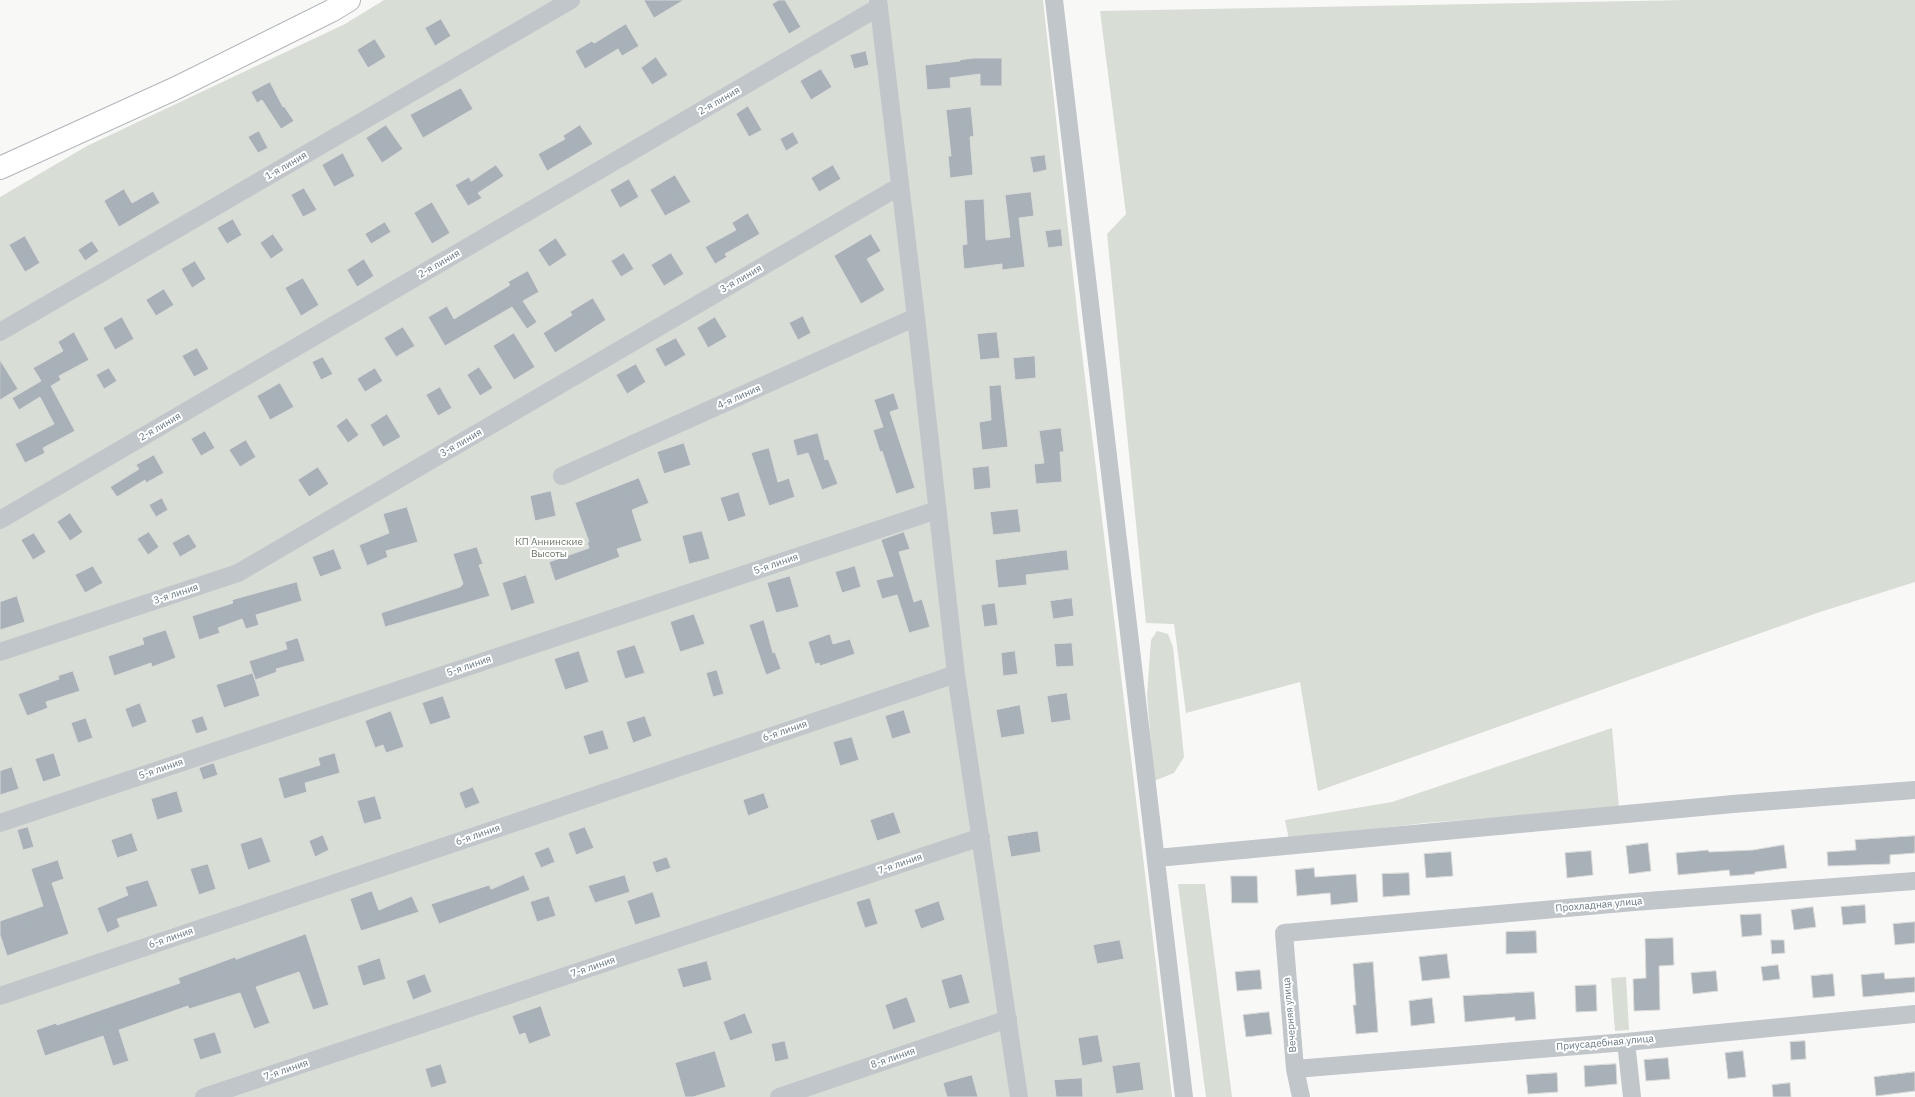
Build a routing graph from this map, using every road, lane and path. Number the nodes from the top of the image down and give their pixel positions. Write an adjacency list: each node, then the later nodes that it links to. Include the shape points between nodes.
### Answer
1 (349, 0): 5 (main road, via 176,88)
2 (571, 0): 8 (street, 1-я линия)
3 (1054, 0): 17 (street)
4 (878, 4): 6 (street); 11 (street, 2-я линия)
5 (0, 168)
6 (900, 186): 7 (street); 12 (street, 3-я линия, via 238,573)
7 (916, 317): 9 (street, 4-я линия); 10 (street)
8 (0, 332)
9 (562, 476)
10 (937, 510): 13 (street); 15 (street, 5-я линия)
11 (0, 520)
12 (0, 652)
13 (956, 674): 16 (street); 20 (street, 6-я линия)
14 (1915, 790): 17 (street, via 1733,804)
15 (0, 823)
16 (981, 837): 22 (street); 25 (street, 7-я линия)
17 (1157, 858): 28 (street)
18 (1915, 880): 19 (street, Прохладная улица)
19 (1284, 933): 24 (street, Вечерняя улица)
20 (0, 996)
21 (1915, 1014): 23 (street, Приусадебная улица)
22 (1008, 1020): 26 (street, 8-я линия); 27 (street)
23 (1626, 1042): 24 (street, Приусадебная улица); 30 (street)
24 (1295, 1069): 29 (street, Вечерняя улица)
25 (204, 1097)
26 (779, 1097)
27 (1020, 1097)
28 (1184, 1097)
29 (1302, 1097)
30 (1632, 1097)

